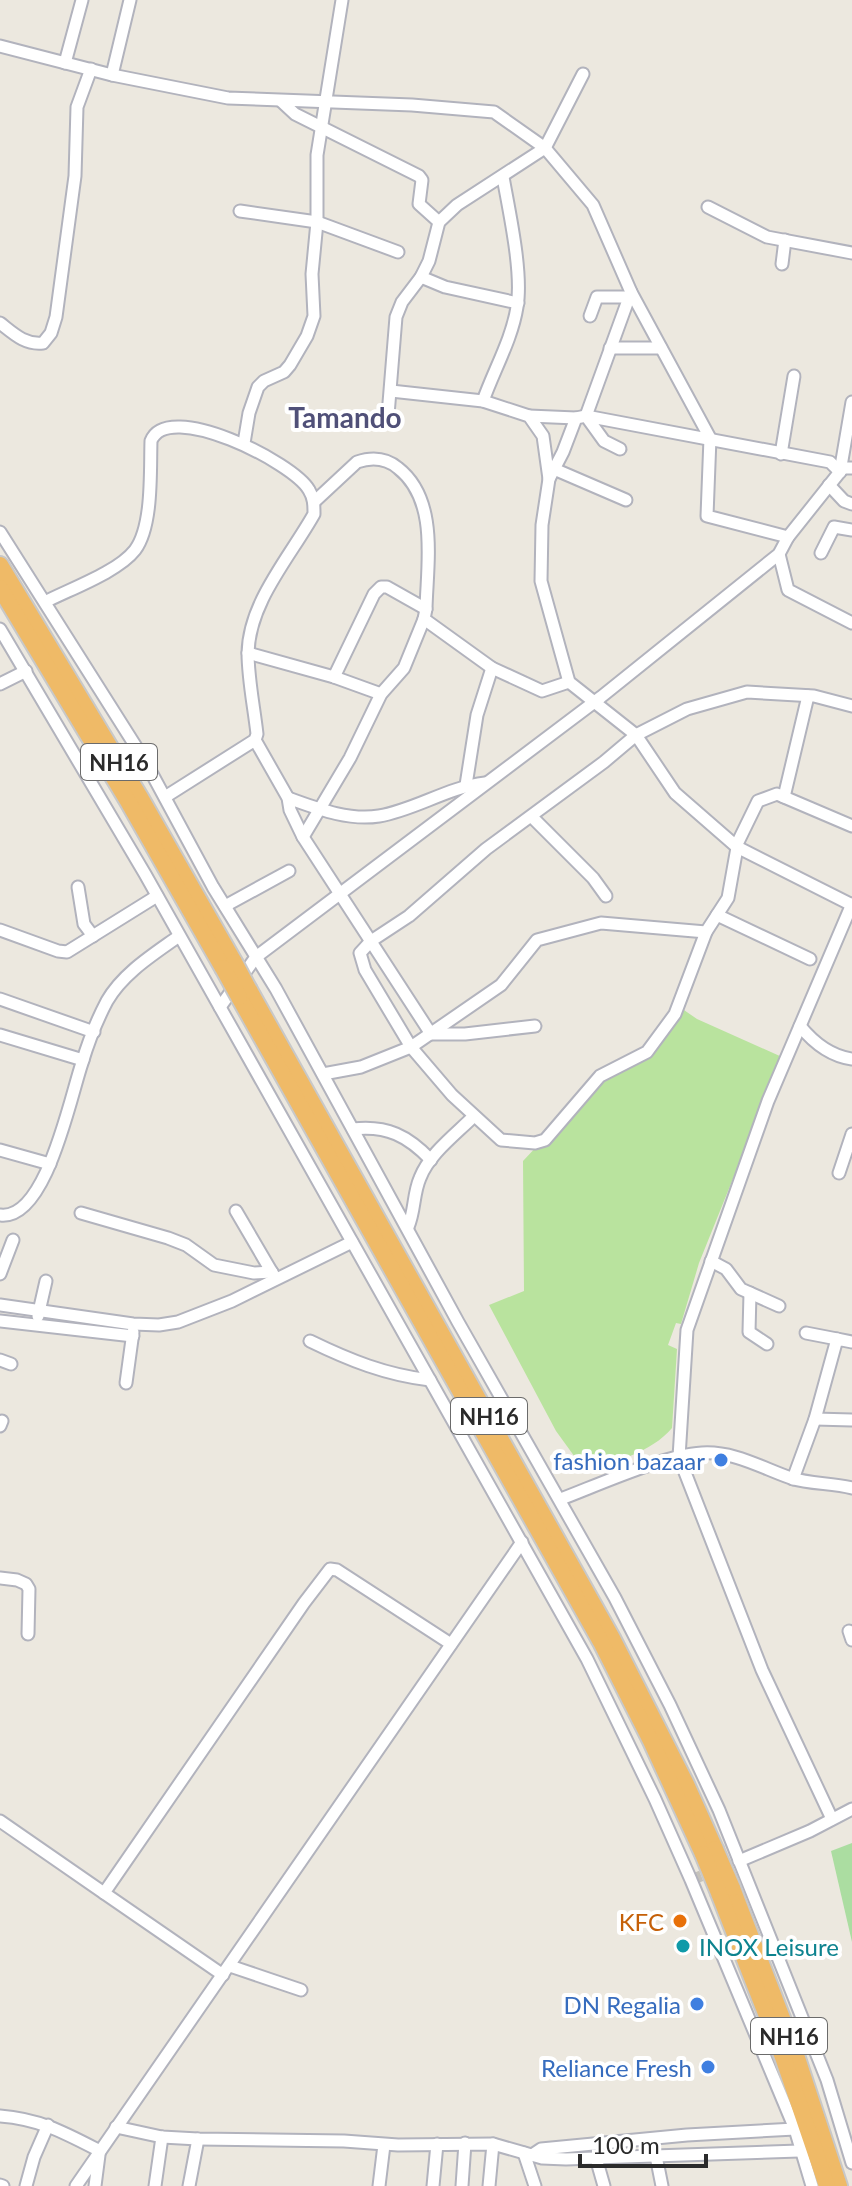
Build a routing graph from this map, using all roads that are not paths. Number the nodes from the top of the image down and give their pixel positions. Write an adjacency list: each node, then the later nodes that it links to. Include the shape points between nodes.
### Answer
1 (82, 0): 5 (street)
2 (130, 0): 8 (street)
3 (342, 0): 10 (street)
4 (0, 47): 5 (street)
5 (65, 63): 6 (street)
6 (91, 69): 8 (street); 26 (street, via 77,107 75,176 51,333 43,343 33,344)
7 (583, 74): 12 (street)
8 (112, 75): 9 (street, via 228,98)
9 (281, 101): 10 (street); 11 (street)
10 (327, 101): 11 (street); 12 (street, via 494,112)
11 (321, 126): 16 (street); 17 (street, via 419,176 419,204)
12 (545, 148): 13 (street); 23 (street, via 593,205)
13 (503, 177): 17 (street); 24 (street)
14 (708, 207): 18 (street, via 767,237)
15 (240, 211): 16 (street)
16 (317, 222): 19 (street); 37 (street, via 314,316 290,365 258,387)
17 (439, 222): 22 (street)
18 (785, 240): 20 (street); 21 (street)
19 (398, 252)
20 (852, 253)
21 (782, 264)
22 (421, 277): 24 (street); 30 (street, via 396,317)
23 (630, 294): 25 (street, via 597,297); 27 (street); 28 (street)
24 (518, 303): 31 (street)
25 (590, 316)
26 (0, 323)
27 (610, 348): 28 (street); 35 (street)
28 (661, 348): 36 (street)
29 (794, 376): 39 (street)
30 (391, 391): 31 (street); 33 (street)
31 (483, 401): 34 (street)
32 (852, 402): 41 (street)
33 (388, 415)
34 (529, 416): 35 (street); 42 (street, via 543,436)
35 (581, 417): 36 (street); 38 (street); 42 (street)
36 (710, 438): 39 (street); 49 (street, via 707,516)
37 (244, 443): 45 (street, via 302,480); 54 (street, via 169,426 154,433 147,516 137,547 123,561)
38 (620, 449)
39 (781, 454): 41 (street, via 830,462)
40 (852, 468): 41 (street)
41 (840, 472): 43 (street)
42 (552, 474): 44 (street); 62 (street, via 542,525 541,581)
43 (829, 485): 46 (street); 49 (street)
44 (626, 500)
45 (314, 502): 55 (street, via 365,459 390,461 408,476 424,507 428,537); 58 (street, via 314,514 258,612)
46 (852, 504)
47 (852, 530): 50 (street, via 834,527)
48 (0, 532): 54 (street)
49 (788, 537): 51 (street)
50 (821, 553)
51 (779, 554): 56 (street, via 788,590); 67 (street)
52 (0, 565): 96 (highway, NH16, via 141,799)
53 (0, 588): 96 (highway, NH16)
54 (45, 602): 73 (street)
55 (425, 614): 59 (street); 61 (street, via 381,587); 64 (street, via 404,668)
56 (852, 623)
57 (0, 629): 60 (street)
58 (248, 653): 61 (street); 70 (street)
59 (492, 668): 62 (street, via 542,691); 72 (street, via 477,715)
60 (26, 671): 63 (street); 84 (street)
61 (334, 677): 64 (street)
62 (569, 682): 67 (street)
63 (0, 684)
64 (381, 694): 76 (street)
65 (852, 694): 68 (street)
66 (808, 696): 68 (street); 69 (street, via 747,692 687,709); 74 (street)
67 (595, 702): 69 (street); 71 (street)
68 (852, 706)
69 (636, 735): 77 (street); 80 (street, via 675,793)
70 (255, 740): 73 (street); 75 (street)
71 (485, 783): 72 (street); 83 (street)
72 (466, 785): 76 (street, via 380,816)
73 (165, 797): 87 (street)
74 (784, 797): 78 (street); 80 (street, via 777,794 758,801)
75 (288, 798): 76 (street); 79 (street)
76 (321, 809): 79 (street)
77 (532, 817): 85 (street); 93 (street)
78 (852, 826)
79 (303, 837): 83 (street)
80 (737, 847): 86 (street); 88 (street, via 728,898)
81 (289, 871): 87 (street)
82 (78, 887): 91 (street, via 84,924)
83 (342, 894): 93 (street); 94 (street)
84 (157, 896): 91 (street); 92 (street)
85 (606, 896)
86 (852, 904): 100 (street)
87 (225, 906): 94 (street)
88 (717, 915): 90 (street); 95 (street)
89 (0, 930): 91 (street, via 67,952)
90 (706, 932): 102 (street, via 601,923 537,940 501,985); 108 (street, via 675,1014 647,1052 600,1076 545,1140 501,1140)
91 (93, 936)
92 (179, 936): 98 (street); 101 (street, via 118,986)
93 (371, 941): 102 (street); 104 (street, via 360,953 361,960)
94 (256, 957): 98 (street); 107 (street)
95 (810, 959)
96 (228, 965): 154 (highway, NH16, bridge, via 601,1642)
97 (0, 999): 101 (street)
98 (220, 1007): 121 (street)
99 (535, 1026): 102 (street)
100 (800, 1026): 105 (street, via 814,1043); 122 (street)
101 (94, 1032): 106 (street)
102 (431, 1034): 104 (street)
103 (0, 1035): 106 (street)
104 (411, 1047): 107 (street, via 361,1067); 108 (street)
105 (852, 1059)
106 (83, 1060): 114 (street)
107 (323, 1074): 109 (street)
108 (474, 1116): 113 (street)
109 (353, 1129): 113 (street, via 395,1132); 119 (street)
110 (852, 1136): 112 (street)
111 (0, 1150): 114 (street)
112 (848, 1157): 115 (street)
113 (431, 1160): 119 (street, via 418,1183)
114 (50, 1164): 118 (street, via 19,1212)
115 (839, 1173)
116 (236, 1211): 124 (street)
117 (81, 1213): 124 (street, via 186,1245 214,1265)
118 (0, 1215)
119 (408, 1227): 145 (street)
120 (13, 1240): 123 (street)
121 (352, 1242): 124 (street); 138 (street)
122 (711, 1261): 126 (street); 142 (street, via 687,1330)
123 (0, 1274)
124 (274, 1276): 132 (street, via 232,1301 178,1322)
125 (46, 1281): 129 (street)
126 (750, 1293): 128 (street); 137 (street, via 749,1332)
127 (0, 1305): 129 (street)
128 (779, 1306)
129 (38, 1310): 131 (street); 132 (street)
130 (0, 1321): 131 (street)
131 (37, 1325): 132 (street)
132 (133, 1330): 139 (street)
133 (806, 1333): 134 (street)
134 (837, 1339): 136 (street); 140 (street)
135 (310, 1341): 138 (street, via 357,1363)
136 (852, 1342)
137 (767, 1344)
138 (430, 1380): 146 (street)
139 (126, 1383)
140 (815, 1419): 141 (street); 143 (street)
141 (852, 1420)
142 (679, 1457): 143 (street, via 727,1455); 145 (street); 151 (street, via 762,1670)
143 (793, 1479): 144 (street)
144 (852, 1488)
145 (561, 1499): 153 (street, via 670,1705)
146 (522, 1542): 149 (street); 161 (street, via 655,1799)
147 (0, 1578): 148 (street, via 17,1580 29,1589)
148 (28, 1634)
149 (451, 1644): 155 (street, via 330,1569); 156 (street)
150 (852, 1809): 151 (street)
151 (832, 1819): 153 (street)
152 (0, 1821): 155 (street)
153 (739, 1861): 173 (street, via 827,2080)
154 (726, 1891): 187 (highway, NH16); 188 (highway, NH16, via 795,2052)
155 (104, 1893): 156 (street)
156 (226, 1971): 157 (street); 160 (street)
157 (301, 1990)
158 (0, 2116): 159 (street)
159 (48, 2125): 168 (street); 174 (street)
160 (116, 2127): 162 (street); 168 (street)
161 (795, 2129): 169 (street); 170 (street, via 687,2135)
162 (162, 2137): 163 (street); 177 (street)
163 (198, 2139): 167 (street); 178 (street)
164 (465, 2143): 165 (street); 166 (street); 181 (street)
165 (437, 2144): 167 (street); 180 (street)
166 (493, 2144): 170 (street); 182 (street)
167 (384, 2145): 179 (street)
168 (100, 2151): 175 (street); 176 (street)
169 (799, 2151): 171 (street); 186 (street)
170 (528, 2154): 172 (street); 183 (street)
171 (656, 2156): 172 (street); 185 (street)
172 (596, 2158): 184 (street)
173 (852, 2163)
174 (26, 2186)
175 (76, 2186)
176 (95, 2186)
177 (155, 2186)
178 (189, 2186)
179 (379, 2186)
180 (433, 2186)
181 (462, 2186)
182 (489, 2186)
183 (535, 2186)
184 (604, 2186)
185 (662, 2186)
186 (812, 2186)
187 (827, 2186)
188 (839, 2186)

